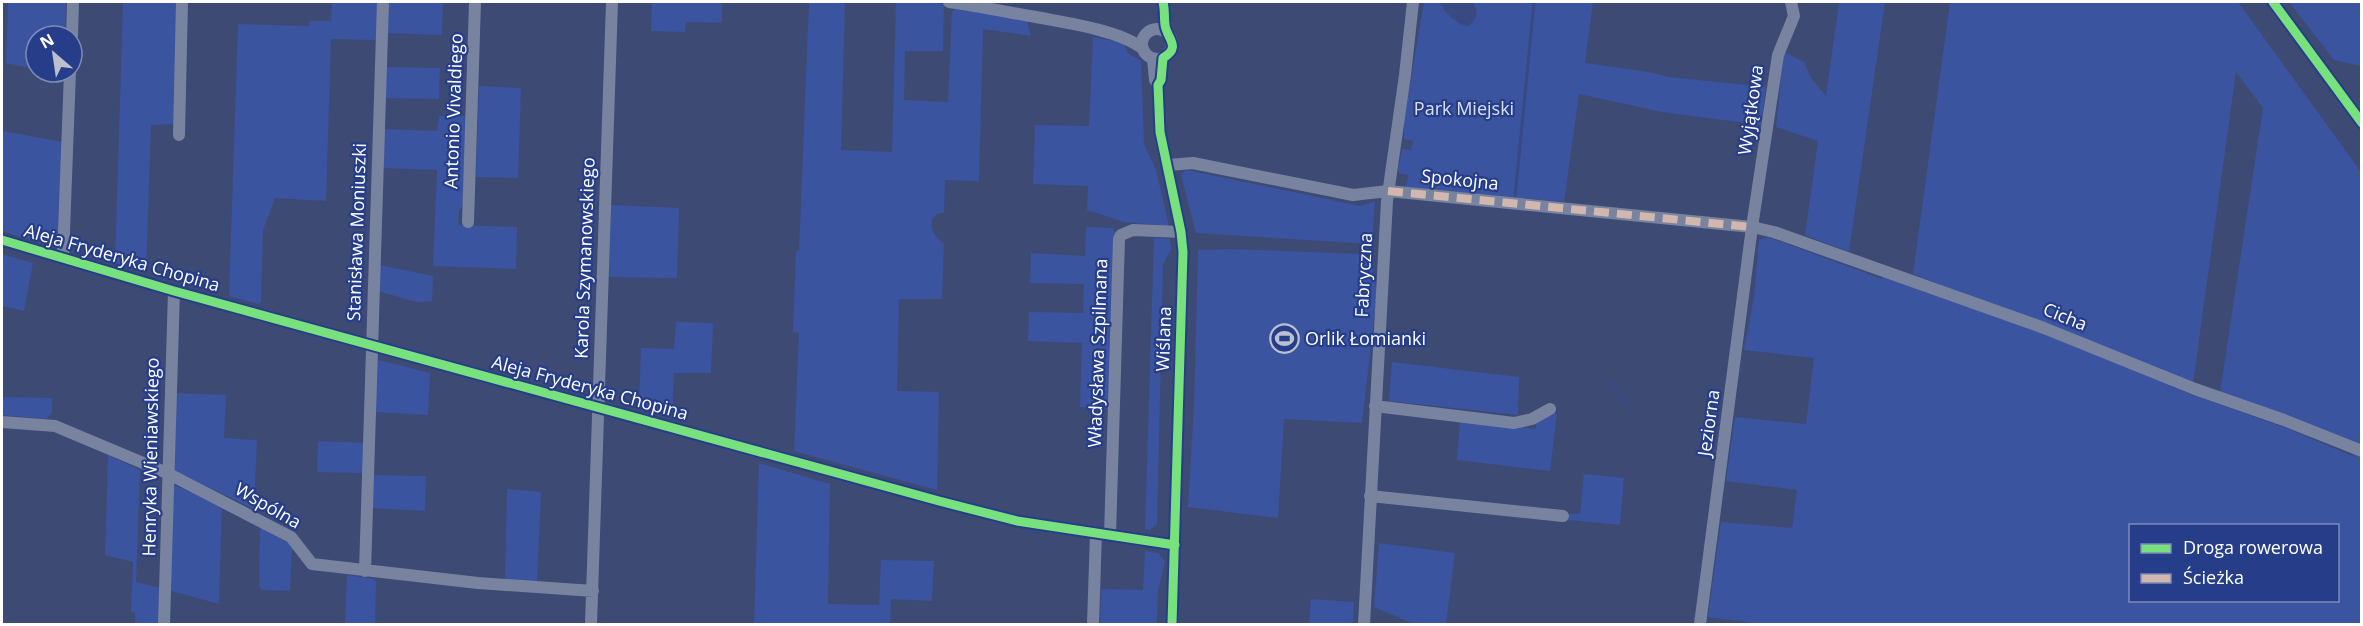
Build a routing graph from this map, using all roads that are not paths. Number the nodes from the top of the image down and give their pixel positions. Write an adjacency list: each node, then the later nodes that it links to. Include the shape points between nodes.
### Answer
1 (73, 2): 10 (street)
2 (182, 2): 16 (street)
3 (383, 2): 25 (street, Stanisława Moniuszki)
4 (475, 2): 19 (street, Antonio Vivaldiego)
5 (612, 2): 27 (street, Karola Szymanowskiego)
6 (949, 2): 12 (street)
7 (1161, 2): 11 (street)
8 (1413, 2): 18 (street, Fabryczna)
9 (1791, 2): 20 (street, Wyjątkowa, via 1794,16 1778,55)
10 (72, 24)
11 (1156, 31): 12 (street, via 1136,36); 13 (street, via 1143,38); 14 (street, via 1170,35 1173,46 1171,52)
12 (1114, 34): 13 (street)
13 (1142, 48): 14 (street, via 1148,57)
14 (1158, 59): 17 (street, Wiślana, via 1155,80)
15 (70, 84): 23 (street)
16 (179, 135)
17 (1168, 165): 18 (street, Spokojna, via 1193,163 1353,195); 21 (street, Wiślana)
18 (1388, 191): 20 (street, Spokojna); 26 (street, Fabryczna)
19 (468, 222)
20 (1752, 227): 30 (street, Cicha, via 2036,325); 44 (street, Jeziorna)
21 (1181, 232): 35 (street, Władysława Szpilmana, via 1134,230 1119,238); 36 (street, Wiślana, via 1184,252)
22 (2, 240): 23 (street, Aleja Fryderyka Chopina)
23 (63, 258): 24 (street, Aleja Fryderyka Chopina)
24 (174, 291): 25 (street, Aleja Fryderyka Chopina); 31 (street, Henryka Wieniawskiego)
25 (372, 344): 27 (street, Aleja Fryderyka Chopina); 37 (street, Stanisława Moniuszki)
26 (1375, 406): 28 (street, via 1514,423); 32 (street, Fabryczna)
27 (598, 407): 34 (street, Aleja Fryderyka Chopina, via 1017,521); 38 (street, Karola Szymanowskiego)
28 (1550, 410)
29 (2, 422): 31 (street, Wspólna, via 55,426)
30 (2361, 451)
31 (167, 473): 37 (street, Wspólna, via 291,537 312,564); 39 (street, Henryka Wieniawskiego)
32 (1370, 496): 33 (street); 43 (street, Fabryczna)
33 (1563, 516)
34 (1096, 533): 35 (street, Aleja Fryderyka Chopina); 41 (street)
35 (1110, 535): 36 (street, Aleja Fryderyka Chopina)
36 (1175, 545): 42 (street, Wiślana)
37 (365, 571): 38 (street, Wspólna)
38 (593, 591): 40 (street, Karola Szymanowskiego)
39 (164, 624)
40 (591, 624)
41 (1093, 624)
42 (1173, 624)
43 (1364, 624)
44 (1700, 624)

